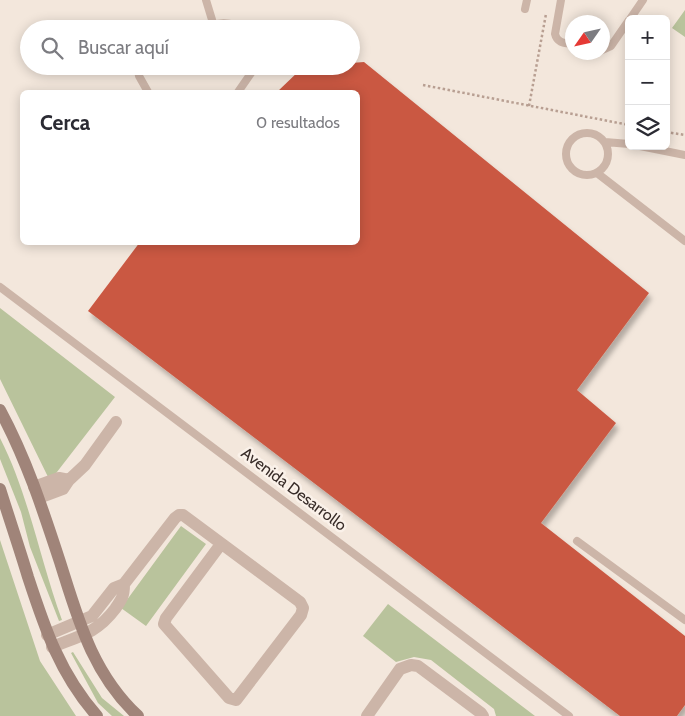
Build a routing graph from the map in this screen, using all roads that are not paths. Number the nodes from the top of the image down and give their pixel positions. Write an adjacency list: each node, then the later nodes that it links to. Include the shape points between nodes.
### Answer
1 (206, 0): 7 (lane)
2 (527, 0): 5 (lane)
3 (561, 0): 9 (lane, via 555,34 560,42)
4 (643, 0): 6 (lane)
5 (525, 10)
6 (632, 15)
7 (212, 20)
8 (625, 25): 10 (lane)
9 (565, 43)
10 (610, 46)
11 (139, 75): 13 (lane)
12 (250, 75): 14 (lane)
13 (147, 90)
14 (239, 90)
15 (605, 142): 16 (lane); 19 (lane, via 607,162); 19 (lane, via 600,136 579,133 566,149 572,169 584,175)
16 (625, 144)
17 (660, 150): 18 (lane)
18 (685, 155)
19 (597, 174): 20 (lane)
20 (685, 241)
21 (0, 287): 38 (lane, Avenida Desarrollo)
22 (0, 410): 25 (street)
23 (116, 422): 25 (street, via 63,489)
24 (0, 489): 31 (street)
25 (36, 493): 30 (street)
26 (577, 541): 29 (lane)
27 (221, 544): 27 (street, via 300,602 303,608 301,615 236,700 228,698 164,624); 28 (street, via 179,515)
28 (124, 584): 30 (street, via 114,588 92,616); 32 (street, via 124,596 105,622)
29 (685, 620)
30 (79, 622): 31 (street); 32 (street)
31 (47, 635): 33 (street)
32 (84, 635): 33 (street); 35 (street, via 98,666)
33 (52, 647): 34 (street)
34 (97, 716)
35 (138, 716)
36 (367, 716): 37 (street, via 400,669 411,665 418,666)
37 (483, 716)
38 (569, 716)

